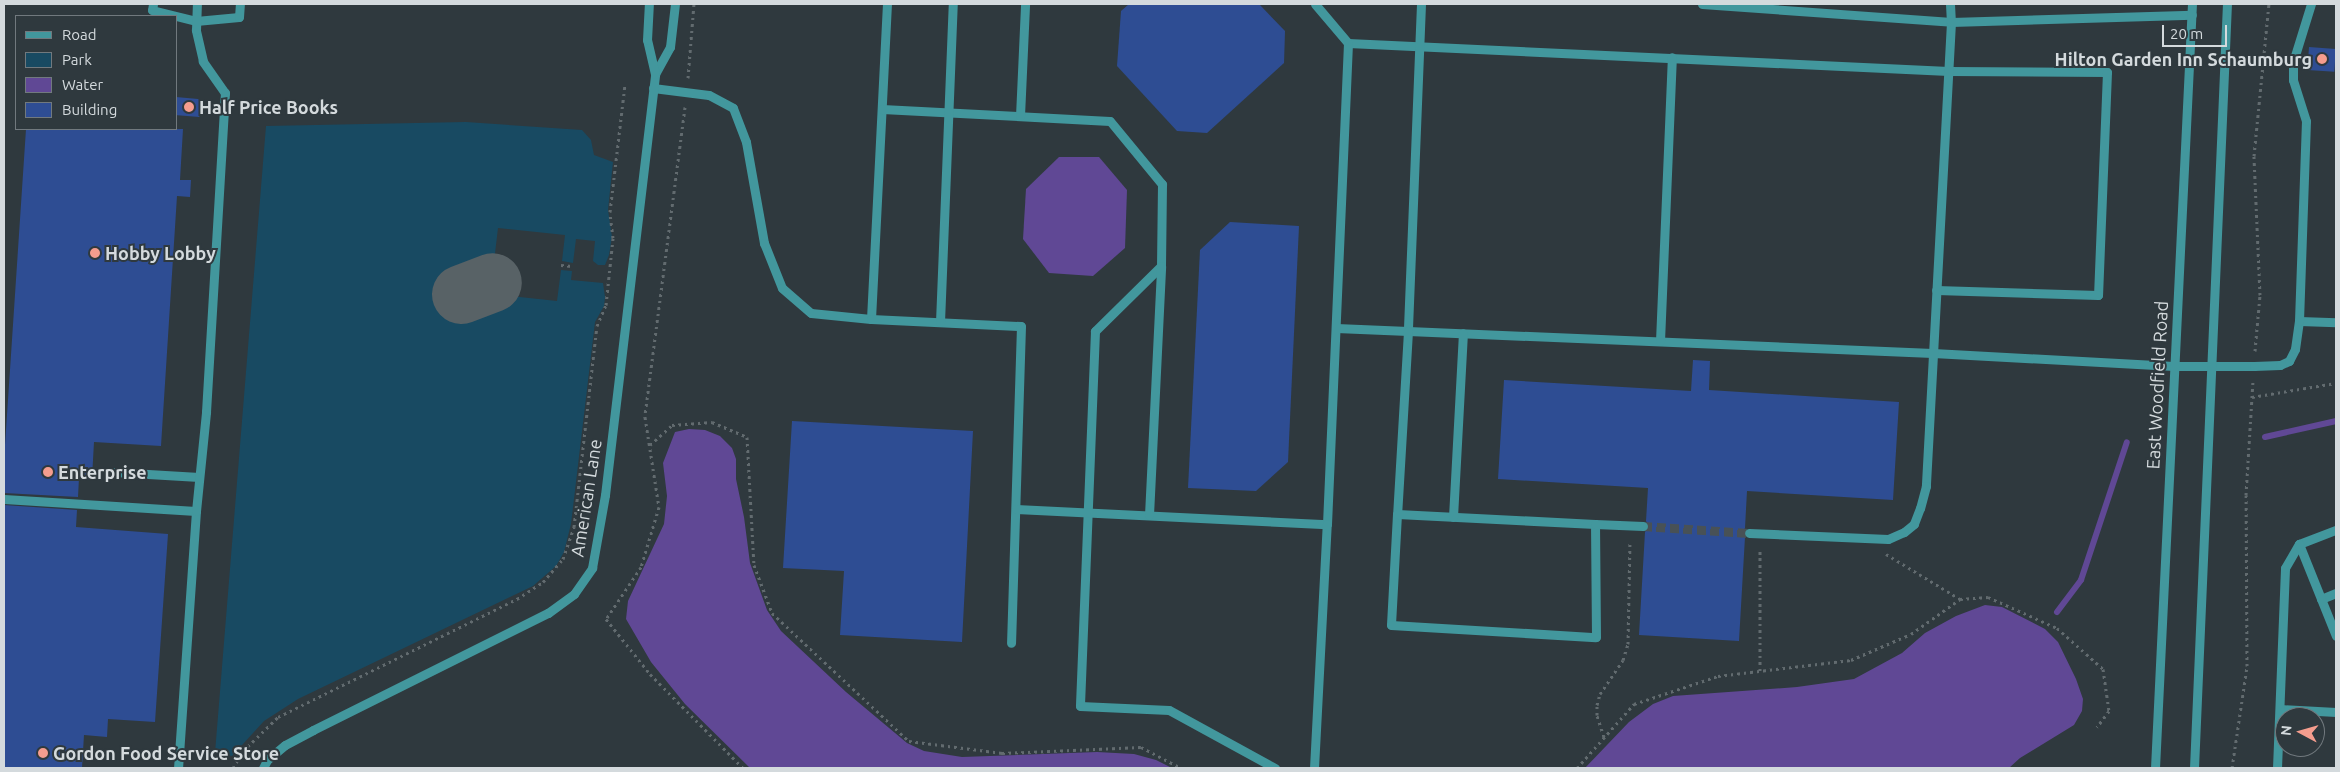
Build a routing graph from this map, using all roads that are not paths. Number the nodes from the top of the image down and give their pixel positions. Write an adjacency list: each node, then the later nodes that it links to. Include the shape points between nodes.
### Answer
1 (153, 4): 17 (street, via 152,10)
2 (197, 4): 19 (street)
3 (240, 4): 19 (street, via 239,17)
4 (649, 4): 25 (street, American Lane, via 647,40)
5 (674, 4): 25 (street, American Lane, via 670,46)
6 (887, 4): 27 (street)
7 (952, 4): 28 (street)
8 (1025, 4): 29 (street)
9 (1422, 4): 22 (street)
10 (1702, 4): 20 (street)
11 (1950, 4): 20 (street)
12 (2192, 4): 16 (street, East Woodfield Road)
13 (2227, 4): 42 (street)
14 (2311, 4): 33 (street, via 2293,62 2293,80 2306,121)
15 (1319, 5): 21 (street)
16 (2192, 14): 20 (street); 41 (street, East Woodfield Road)
17 (172, 15)
18 (178, 16): 19 (street)
19 (196, 21): 44 (street, via 203,60 226,92)
20 (1951, 22): 24 (street)
21 (1348, 43): 22 (street); 36 (street)
22 (1420, 45): 23 (street); 37 (street)
23 (1672, 57): 24 (street); 39 (street)
24 (1948, 71): 31 (street); 31 (street, via 2107,72 2098,295)
25 (655, 74): 26 (street, American Lane)
26 (653, 88): 32 (street, via 710,95 733,108 746,142 764,243 782,288 811,313); 64 (street, American Lane, via 604,495 592,568 574,594 548,613 284,745)
27 (882, 109): 28 (street); 32 (street)
28 (948, 112): 29 (street); 34 (street)
29 (1020, 116): 30 (street, via 1110,121 1162,184)
30 (1161, 266): 48 (street, via 1095,331); 50 (street)
31 (1936, 290): 40 (street)
32 (871, 319): 34 (street)
33 (2299, 321): 35 (street); 42 (street, via 2295,349 2289,361 2280,365)
34 (940, 322): 46 (street, via 1021,326)
35 (2336, 322)
36 (1336, 328): 37 (street); 52 (street)
37 (1408, 331): 38 (street); 49 (street)
38 (1463, 333): 39 (street); 51 (street)
39 (1660, 341): 40 (street)
40 (1933, 353): 41 (street); 56 (street, via 1926,486 1914,524 1888,539)
41 (2174, 366): 42 (street); 67 (street, East Woodfield Road)
42 (2212, 366): 68 (street)
43 (114, 472): 44 (street)
44 (199, 477): 47 (street)
45 (4, 499): 47 (street)
46 (1016, 509): 48 (street); 61 (street)
47 (196, 511): 63 (street)
48 (1087, 512): 50 (street); 65 (street, via 1080,706 1169,710)
49 (1397, 514): 51 (street); 53 (street, via 1391,625 1596,637)
50 (1149, 515): 52 (street)
51 (1453, 517): 53 (street)
52 (1327, 524): 66 (street)
53 (1595, 524): 54 (street)
54 (1643, 526)
55 (2336, 530): 57 (street)
56 (1749, 533)
57 (2299, 544): 59 (street); 62 (street, via 2285,568)
58 (2336, 593): 59 (street)
59 (2321, 599): 60 (street)
60 (2336, 636)
61 (1011, 643)
62 (2280, 707)
63 (178, 768)
64 (262, 768)
65 (1275, 768)
66 (1314, 768)
67 (2155, 768)
68 (2194, 768)

